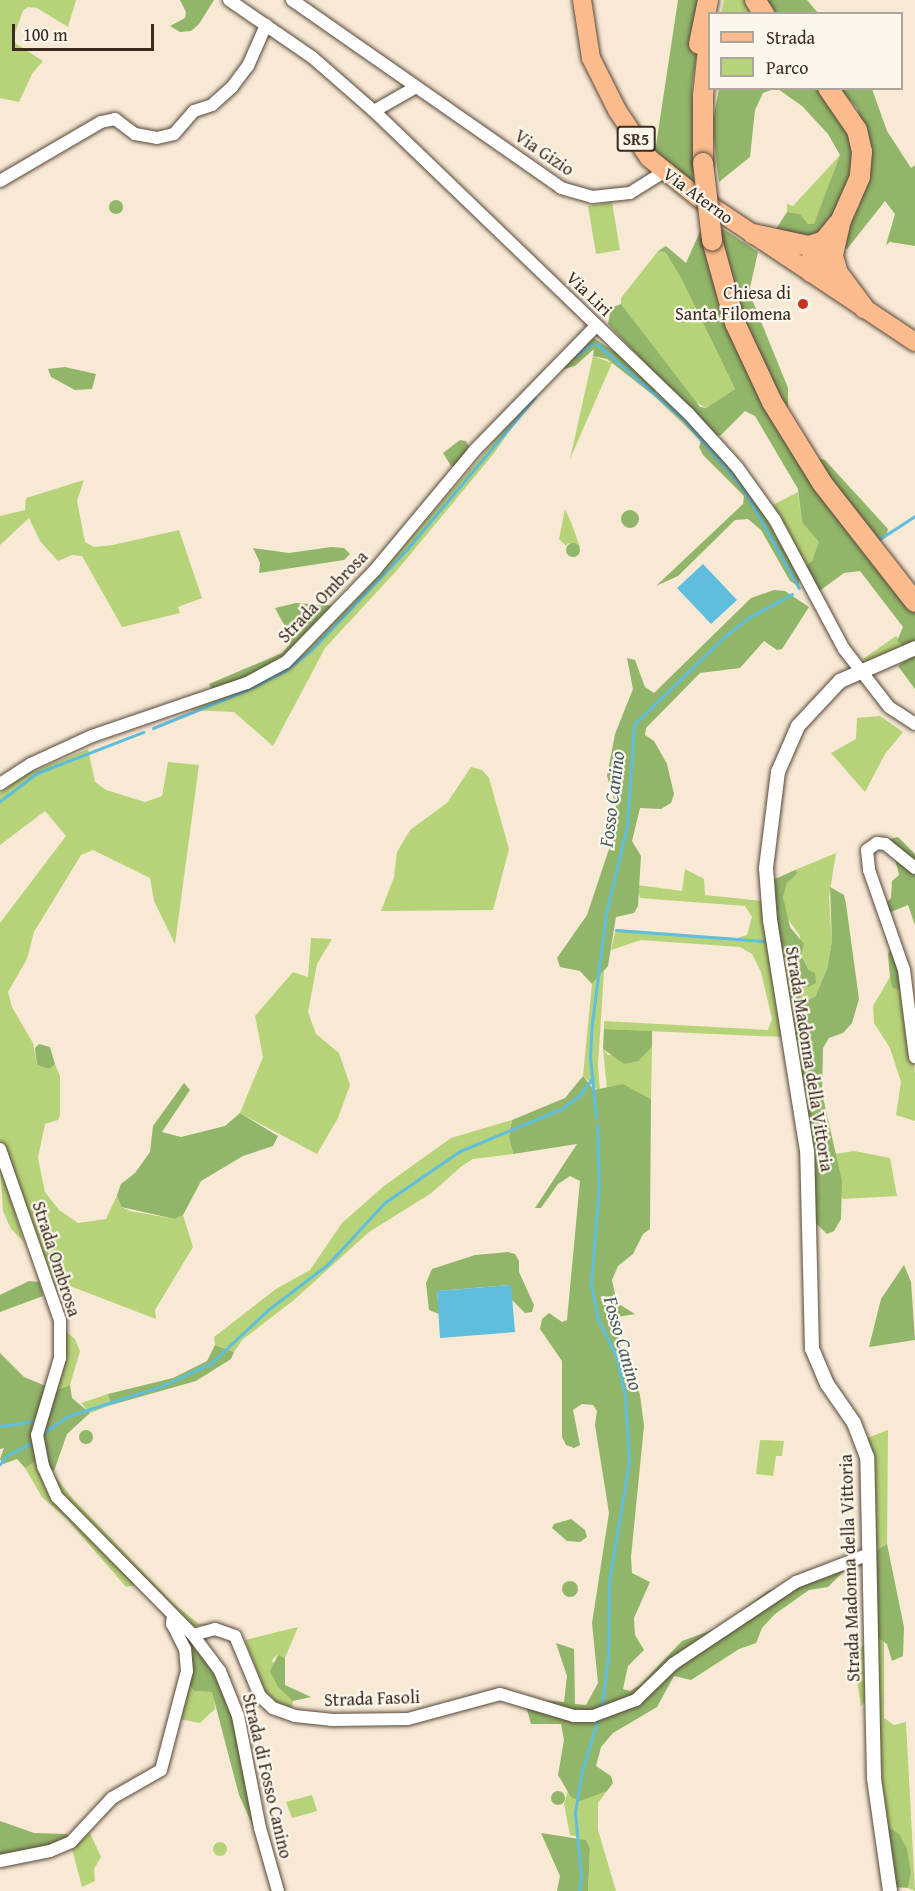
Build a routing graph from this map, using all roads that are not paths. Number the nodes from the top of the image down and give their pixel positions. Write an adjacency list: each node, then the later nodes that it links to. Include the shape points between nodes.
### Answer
1 (229, 0): 5 (street, Via Liri)
2 (292, 0): 7 (street, Via Gizio)
3 (582, 0): 11 (main road, Via Aterno / SR5, via 591,58 616,110)
4 (708, 0): 6 (highway, via 698,50)
5 (266, 25): 10 (street, Via Liri, via 312,57); 12 (street, via 248,66 232,87 212,105 194,111 174,134 157,138 135,134 115,119 101,122)
6 (708, 75)
7 (416, 87): 10 (street); 11 (street, Via Gizio, via 577,196 630,193)
8 (709, 90): 19 (highway, bridge, via 703,155 712,240 735,323 772,402 822,483)
9 (829, 90): 14 (highway, via 857,130 862,152 860,177)
10 (374, 111): 17 (street, Via Liri)
11 (663, 172): 13 (main road, Via Aterno / SR5)
12 (0, 181)
13 (753, 234): 14 (highway, via 798,246); 15 (main road, Via Aterno / SR5)
14 (828, 248): 15 (highway, via 825,266); 16 (highway, via 838,273)
15 (811, 272): 16 (main road, Via Aterno / SR5)
16 (864, 308): 18 (main road, SR5)
17 (596, 326): 21 (street, Via Liri, via 688,413 737,467 775,520 844,649); 23 (street, Strada Ombrosa, via 474,451 375,570 286,662 247,683 92,736 31,764)
18 (915, 342)
19 (915, 602)
20 (915, 648): 21 (street, Strada Madonna della Vittoria)
21 (861, 669): 22 (street, Via Liri, via 890,707); 27 (street, Strada Madonna della Vittoria, via 822,697 798,726 784,753 766,868 770,920 807,1151 812,1350 827,1384 862,1441 868,1484)
22 (915, 724)
23 (0, 784)
24 (915, 868): 25 (street, via 885,844 877,843 867,850 869,870 904,970)
25 (915, 1057)
26 (0, 1149): 28 (street, Strada Ombrosa, via 60,1320 60,1358 37,1435 43,1466 57,1497)
27 (869, 1554): 29 (street, Strada Fasoli, via 796,1582 673,1664 636,1700 593,1716 574,1716 500,1694 408,1719 331,1720 295,1716 273,1708 260,1696 235,1636 215,1629); 32 (street, Strada Madonna della Vittoria, via 874,1785)
28 (173, 1616): 29 (street, Strada di Fosso Canino); 30 (street, via 172,1624 185,1648 187,1671 161,1770 112,1798 71,1842 50,1851)
29 (193, 1635): 31 (street, Strada di Fosso Canino, via 220,1671 234,1704 260,1828)
30 (0, 1861)
31 (278, 1891)
32 (890, 1891)

